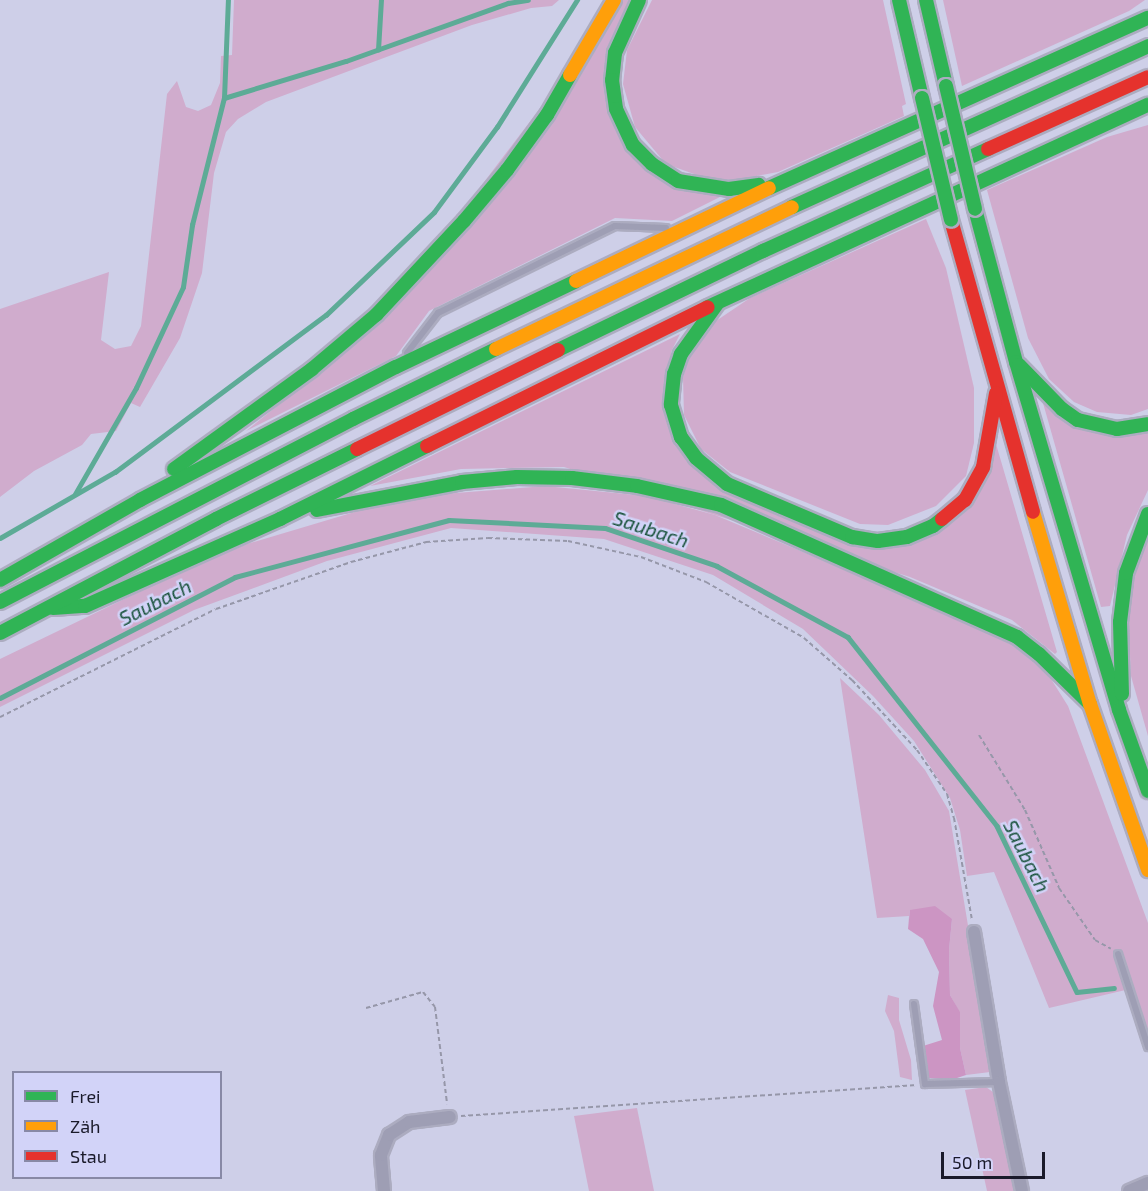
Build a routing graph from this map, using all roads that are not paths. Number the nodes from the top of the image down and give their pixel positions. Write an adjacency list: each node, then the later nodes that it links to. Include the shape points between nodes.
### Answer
1 (614, 0): 18 (highway, via 547,115 507,170 384,306 312,369 157,481)
2 (639, 0): 11 (highway, via 617,46 612,80 616,109 633,145 663,172 692,185 729,189)
3 (899, 0): 16 (highway, bridge)
4 (926, 0): 14 (highway, bridge)
5 (1147, 17): 11 (highway)
6 (1148, 46): 22 (highway, via 752,225 310,440)
7 (1148, 77): 23 (highway, via 774,246 453,400)
8 (1148, 105): 10 (highway)
9 (1148, 116): 10 (highway)
10 (1116, 120): 13 (highway)
11 (787, 179): 12 (highway)
12 (682, 229): 15 (highway); 15 (lane, via 615,226 438,314)
13 (720, 301): 16 (highway, via 690,340 674,374 671,405 681,437 696,458 727,484 852,537 878,541 907,537 933,526 965,500 983,467); 20 (highway)
14 (1016, 362): 17 (highway, via 1078,420 1117,429); 26 (highway)
15 (396, 367): 18 (highway)
16 (997, 392): 25 (highway)
17 (1148, 424)
18 (140, 500): 21 (highway)
19 (1148, 514): 26 (highway, via 1126,573 1120,622 1123,685)
20 (280, 519): 23 (highway, via 86,606); 25 (highway, via 384,495 517,477 572,478 663,491 721,505 990,623 1039,654)
21 (0, 580)
22 (0, 602)
23 (49, 608): 24 (highway)
24 (0, 633)
25 (1090, 704): 28 (highway)
26 (1119, 710): 27 (highway)
27 (1148, 791)
28 (1148, 870)
29 (974, 932): 33 (street)
30 (1118, 954): 32 (lane)
31 (914, 1004): 33 (lane, via 925,1084)
32 (1148, 1047)
33 (999, 1082): 37 (street)
34 (450, 1117): 36 (street, via 409,1122 389,1135 381,1155)
35 (1148, 1183): 38 (street)
36 (384, 1191)
37 (1022, 1191)
38 (1129, 1191)

